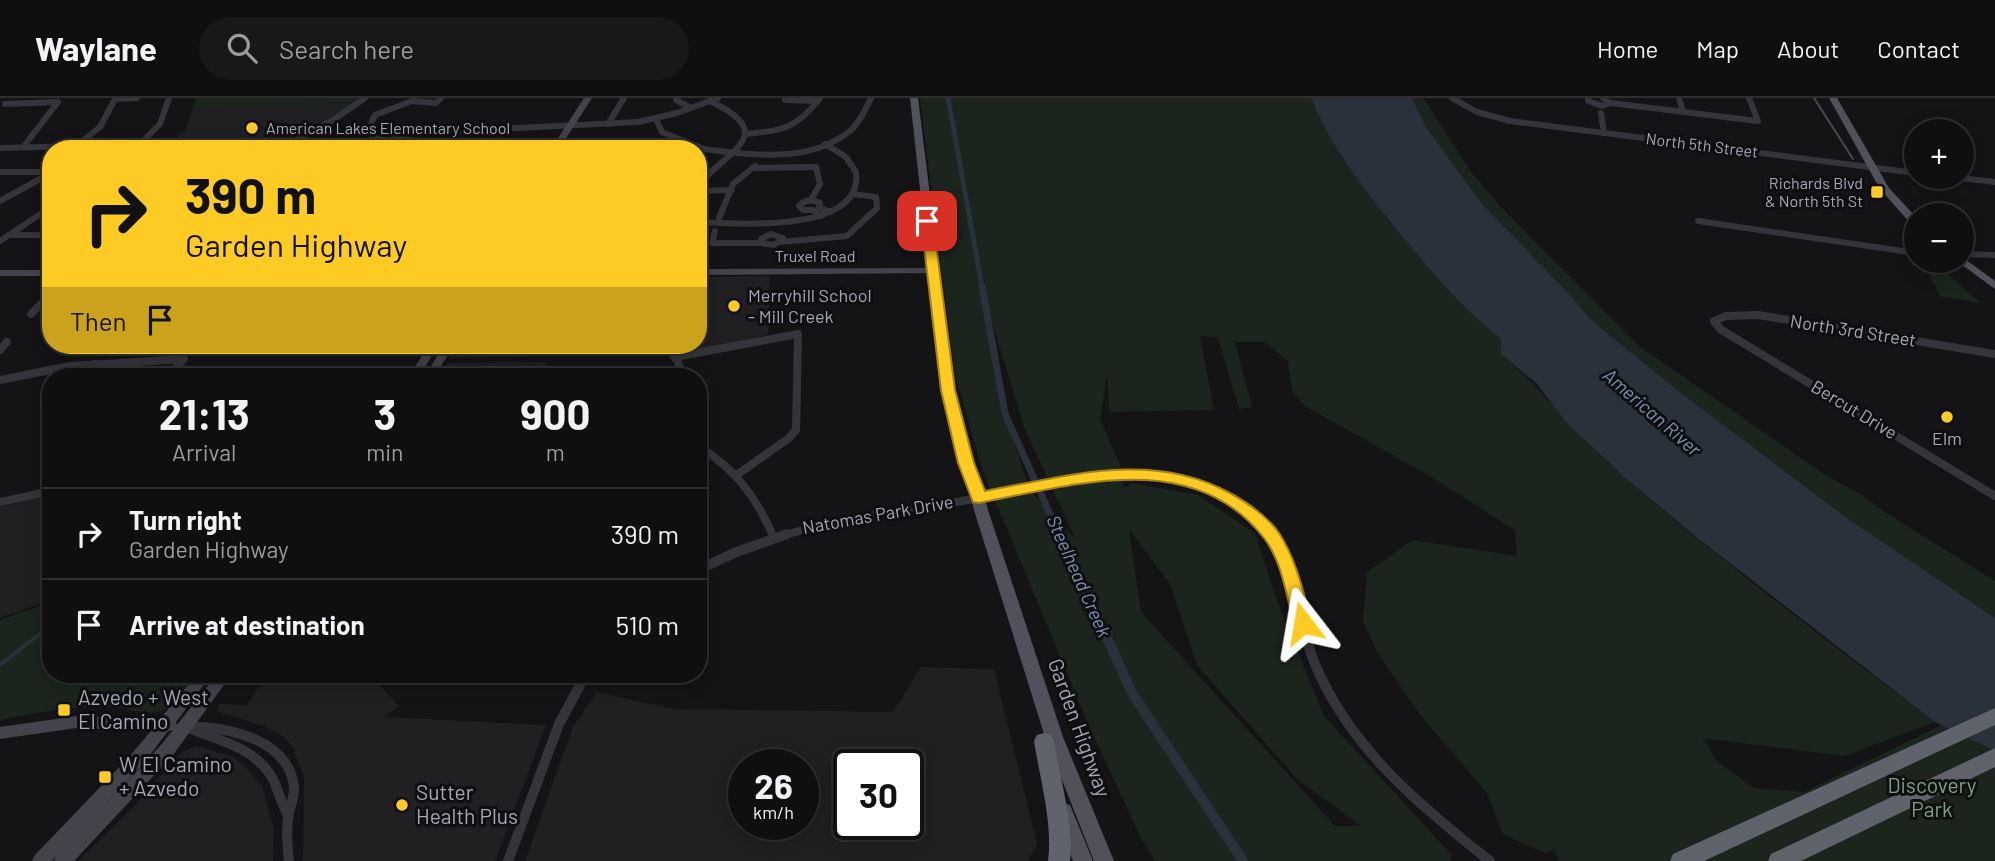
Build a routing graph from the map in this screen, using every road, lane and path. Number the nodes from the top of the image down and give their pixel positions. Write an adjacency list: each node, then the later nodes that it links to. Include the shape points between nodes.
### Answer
1 (16, 98): 22 (street)
2 (137, 98): 31 (street, via 115,99 100,127)
3 (169, 98): 32 (street, via 160,124)
4 (365, 98): 33 (street)
5 (441, 98): 34 (street, via 436,103 412,101 375,115 373,137)
6 (588, 98): 28 (main road)
7 (624, 98): 27 (street)
8 (718, 98): 20 (street)
9 (871, 98): 38 (street, via 852,129)
10 (914, 98): 78 (main road, Garden Highway)
11 (1452, 98): 29 (street, North 5th Street, via 1489,116)
12 (1602, 98): 21 (street)
13 (1679, 98): 24 (street)
14 (1749, 98): 24 (street, via 1758,121)
15 (1833, 98): 45 (main road)
16 (819, 99): 18 (street); 30 (street, via 798,125)
17 (676, 100): 23 (street)
18 (785, 100)
19 (1588, 100): 21 (street); 25 (street)
20 (710, 101): 23 (street); 30 (street, via 737,114)
21 (1609, 104): 24 (street); 25 (street)
22 (2, 106): 40 (street, via 58,102 38,133)
23 (691, 108): 26 (street)
24 (1683, 111)
25 (1601, 114): 29 (street)
26 (656, 119): 27 (street); 37 (street, via 662,132)
27 (608, 124): 28 (street)
28 (570, 125): 35 (street, via 420,133); 36 (main road)
29 (1604, 133): 45 (street, North 5th Street)
30 (746, 134): 43 (street)
31 (84, 140)
32 (144, 140)
33 (297, 140)
34 (384, 140)
35 (392, 140)
36 (561, 140)
37 (678, 140)
38 (825, 145): 43 (street, via 783,154); 56 (street, via 854,167 858,182)
39 (42, 146): 40 (street)
40 (22, 147): 41 (street)
41 (0, 148)
42 (707, 151): 43 (street)
43 (735, 153): 51 (street)
44 (760, 161): 46 (street)
45 (1872, 167): 47 (street, North 5th Street); 59 (main road)
46 (752, 168): 55 (street); 57 (street, via 817,167 820,184)
47 (1904, 171)
48 (0, 172): 49 (street)
49 (42, 173)
50 (42, 178): 58 (street)
51 (707, 179)
52 (1974, 180): 53 (street)
53 (1995, 182)
54 (707, 189): 55 (street)
55 (732, 190): 63 (street)
56 (853, 194): 60 (street); 72 (street, via 876,197 877,208 847,236)
57 (811, 200): 60 (street); 62 (street, via 799,207)
58 (0, 201)
59 (1904, 210)
60 (830, 212): 62 (street)
61 (42, 213): 69 (street)
62 (821, 216): 66 (street)
63 (719, 218)
64 (1698, 221): 74 (street)
65 (707, 222): 66 (street)
66 (773, 224): 68 (street)
67 (715, 231): 73 (street, via 712,243)
68 (771, 234): 72 (street, via 783,238); 73 (street)
69 (9, 235): 70 (street); 71 (street)
70 (42, 235)
71 (0, 241)
72 (780, 242): 73 (street)
73 (761, 243)
74 (1904, 251)
75 (1974, 254): 76 (street)
76 (1995, 254)
77 (1974, 269): 82 (main road)
78 (932, 271): 79 (main road, Truxel Road); 104 (main road, Garden Highway, via 952,411)
79 (707, 272)
80 (42, 273): 81 (main road)
81 (1, 274)
82 (1995, 286)
83 (42, 303): 84 (street)
84 (31, 314)
85 (1714, 323): 91 (street, North 3rd Street, via 1717,318 1758,315); 103 (street, Bercut Drive)
86 (7, 342): 87 (street)
87 (0, 350)
88 (707, 350): 101 (street, via 798,334 796,430)
89 (673, 354): 92 (street)
90 (689, 354): 92 (street)
91 (1995, 354)
92 (675, 357): 97 (street)
93 (96, 364): 94 (street); 95 (street); 96 (street, via 184,359)
94 (54, 368)
95 (92, 368)
96 (175, 368)
97 (680, 368)
98 (42, 371): 99 (street)
99 (0, 380)
100 (707, 452): 101 (street)
101 (738, 474): 106 (street, via 758,501)
102 (42, 493): 105 (street)
103 (1995, 496)
104 (979, 498): 106 (street, Natomas Park Drive); 108 (main road, Garden Highway); 126 (street, Natomas Park Drive, via 1133,473 1167,475 1207,487 1245,508 1280,549 1315,663 1342,716 1375,760 1418,803)
105 (0, 502)
106 (773, 536): 107 (street, Natomas Park Drive)
107 (707, 565)
108 (1014, 610): 116 (main road, Garden Highway); 125 (main road, Garden Highway, via 1054,737)
109 (198, 683): 113 (main road)
110 (218, 683): 114 (main road)
111 (581, 683): 122 (street, via 559,724)
112 (1994, 716): 127 (highway)
113 (166, 725): 114 (main road); 115 (main road, via 77,722); 119 (main road)
114 (186, 726): 118 (street, via 253,754 272,778); 118 (street, via 239,732 270,750 286,764 294,787); 120 (main road)
115 (0, 733)
116 (1044, 741): 123 (highway, via 1062,836); 124 (main road, Garden Highway, via 1061,806)
117 (1995, 757): 128 (highway)
118 (288, 815): 121 (street)
119 (41, 861)
120 (62, 861)
121 (289, 861)
122 (508, 861)
123 (1059, 861)
124 (1083, 861)
125 (1104, 861)
126 (1490, 861)
127 (1681, 861)
128 (1779, 861)

